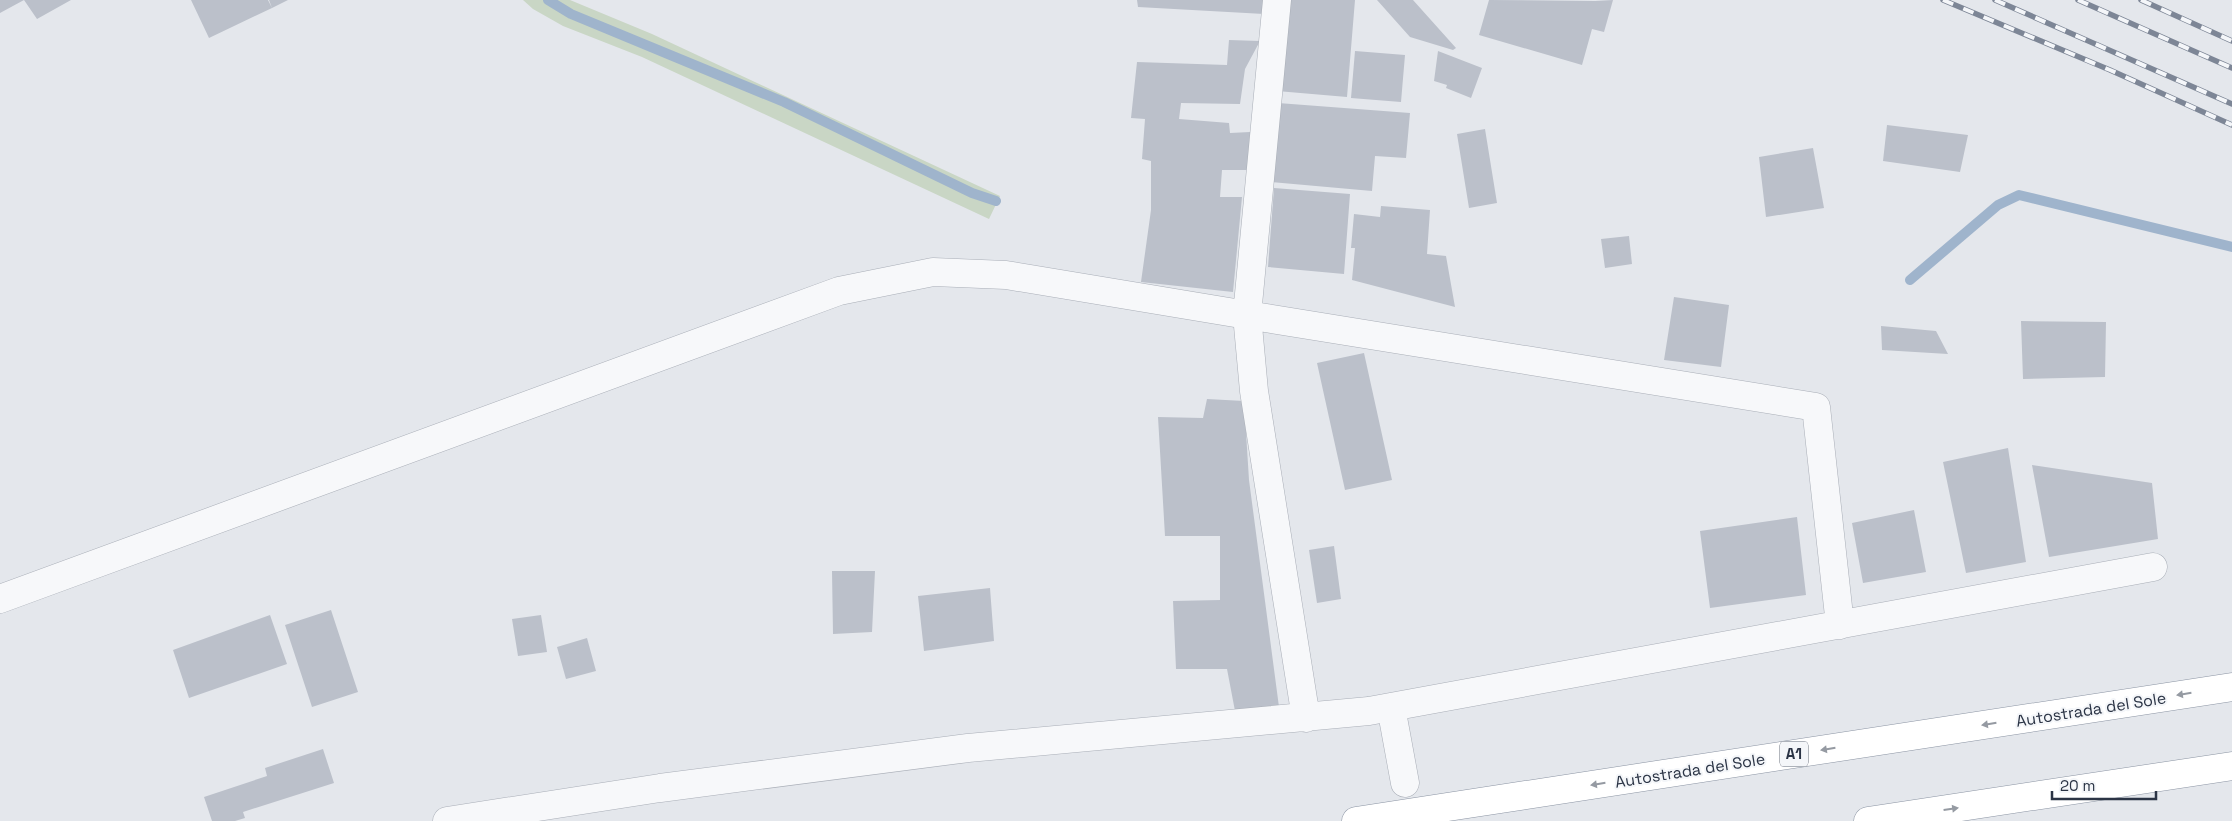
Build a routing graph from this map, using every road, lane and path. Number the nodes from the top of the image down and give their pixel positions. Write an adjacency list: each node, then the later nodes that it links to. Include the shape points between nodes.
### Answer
1 (1277, 0): 2 (street)
2 (1247, 315): 4 (street, via 1006,275 933,272 839,291); 5 (street, via 1816,407); 8 (street, via 1254,392)
3 (2153, 567): 5 (street)
4 (0, 599)
5 (1840, 625): 7 (street)
6 (2232, 687): 12 (highway, Autostrada del Sole / A1, one-way to 12)
7 (1391, 707): 8 (street); 10 (street)
8 (1306, 718): 11 (street, via 968,748 660,788)
9 (2232, 766): 13 (highway, one-way to 9)
10 (1405, 783)
11 (447, 821)
12 (1356, 821)
13 (1868, 821)

